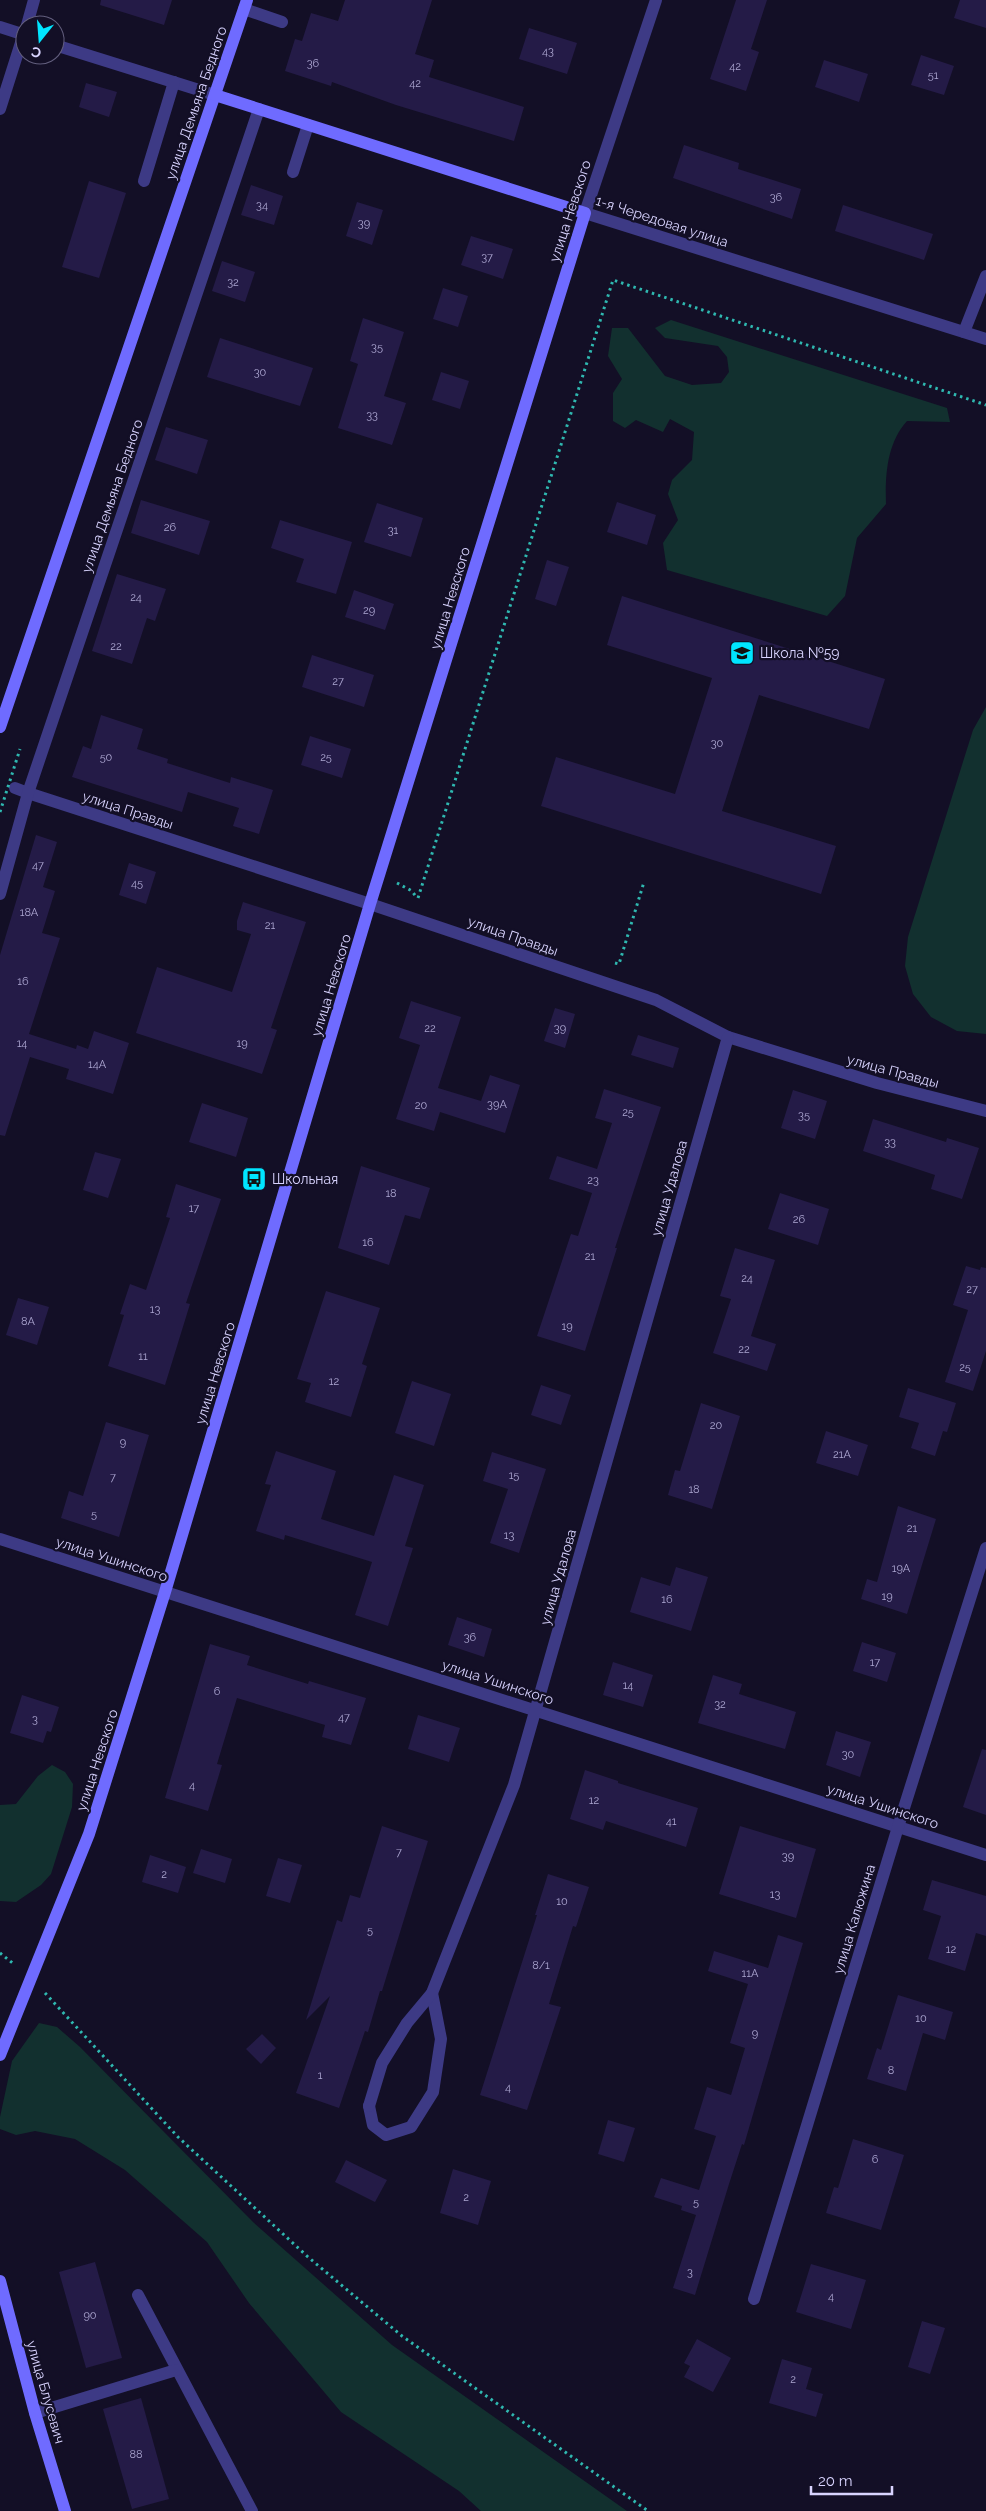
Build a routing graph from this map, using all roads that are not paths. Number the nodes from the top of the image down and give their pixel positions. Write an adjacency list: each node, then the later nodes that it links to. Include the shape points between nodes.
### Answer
1 (34, 0): 4 (street)
2 (656, 0): 17 (street, улица Невского)
3 (245, 4): 5 (street); 11 (main road, улица Демьяна Бедного)
4 (30, 15)
5 (282, 22)
6 (0, 27): 7 (street)
7 (15, 29)
8 (65, 48): 10 (street)
9 (15, 62): 12 (street)
10 (174, 82): 11 (street); 16 (street)
11 (215, 95): 13 (main road, 1-я Чередовая улица); 21 (main road, улица Демьяна Бедного)
12 (0, 109)
13 (259, 109): 14 (main road, 1-я Чередовая улица); 23 (street, улица Демьяна Бедного)
14 (308, 125): 15 (street); 17 (main road, 1-я Чередовая улица)
15 (293, 172)
16 (144, 181)
17 (585, 212): 19 (street, 1-я Чередовая улица); 25 (main road, улица Невского)
18 (986, 276): 19 (street)
19 (964, 332): 20 (street, 1-я Чередовая улица)
20 (986, 339)
21 (0, 727)
22 (14, 788): 23 (street, улица Правды)
23 (28, 793): 24 (street, улица Демьяна Бедного); 25 (street, улица Правды)
24 (0, 894)
25 (370, 904): 26 (street, улица Правды, via 656,1000); 30 (main road, улица Невского)
26 (728, 1037): 27 (street, улица Правды, via 877,1084); 31 (street, улица Удалова)
27 (986, 1111)
28 (0, 1539): 30 (street, улица Ушинского)
29 (986, 1548): 32 (street, улица Калюжина)
30 (166, 1592): 31 (street, улица Ушинского); 35 (main road, улица Невского, via 89,1834)
31 (535, 1710): 32 (street, улица Ушинского); 34 (street, улица Удалова, via 514,1786)
32 (898, 1826): 33 (street, улица Ушинского); 38 (street, улица Калюжина)
33 (986, 1855)
34 (432, 1994): 34 (street, улица Удалова, via 407,2023 382,2063 369,2106 373,2126 386,2135 411,2127 433,2092 441,2039)
35 (0, 2055)
36 (0, 2281): 40 (main road, улица Блусевич)
37 (138, 2295): 39 (street)
38 (754, 2299)
39 (176, 2370): 40 (street); 42 (street)
40 (35, 2413): 41 (main road, улица Блусевич)
41 (65, 2511)
42 (252, 2511)

